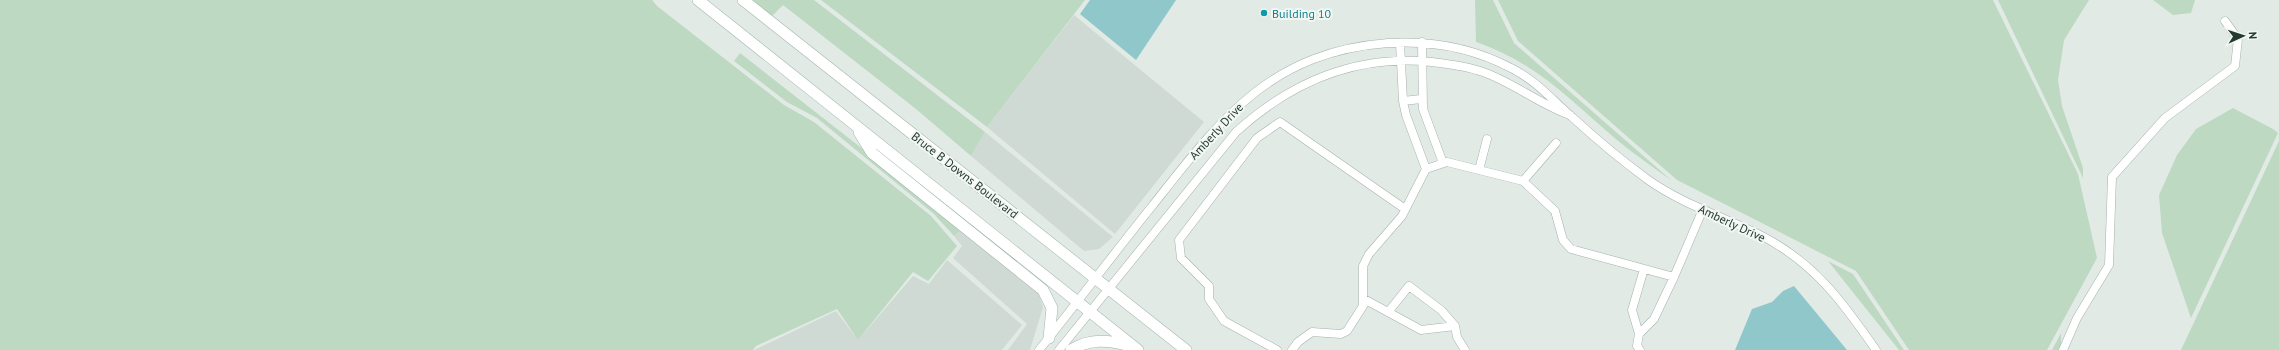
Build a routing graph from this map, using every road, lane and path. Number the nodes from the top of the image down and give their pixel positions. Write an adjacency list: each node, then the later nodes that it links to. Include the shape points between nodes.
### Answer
1 (698, 0): 11 (main road)
2 (743, 0): 22 (main road, Bruce B Downs Boulevard)
3 (2225, 20): 41 (street, via 2238,39 2235,66 2165,118 2112,177 2109,265 2077,318)
4 (1400, 42): 5 (street, Amberly Drive); 6 (street); 22 (street, Amberly Drive, via 1368,45 1327,54 1289,71 1246,99 1211,132)
5 (1422, 42): 7 (street); 10 (street, Amberly Drive, via 1462,48 1499,62 1534,82)
6 (1401, 60): 7 (street, Amberly Drive); 9 (street); 23 (street, Amberly Drive, via 1366,64 1330,73 1290,91 1252,117 1220,149)
7 (1422, 61): 8 (street); 10 (street, Amberly Drive, via 1482,72 1517,87 1553,109)
8 (1422, 99): 9 (street); 14 (street, via 1431,133)
9 (1403, 101): 15 (street)
10 (1570, 115): 18 (street, Amberly Drive, via 1649,181)
11 (853, 123): 25 (main road); 30 (main road, via 872,153 1043,290 1052,308)
12 (1487, 138): 16 (street)
13 (1556, 143): 17 (street)
14 (1443, 163): 15 (street); 16 (street)
15 (1426, 168): 19 (street)
16 (1479, 170): 17 (street)
17 (1523, 181): 20 (street, via 1555,211 1563,240 1571,249)
18 (1703, 208): 21 (street); 40 (street, Amberly Drive, via 1761,236 1805,263 1836,295)
19 (1405, 209): 24 (street, via 1362,266); 36 (street, via 1280,122 1257,138 1179,240 1181,258 1209,286 1209,299 1224,321)
20 (1644, 268): 21 (street); 29 (street, via 1632,310)
21 (1674, 277): 29 (street, via 1654,319)
22 (1096, 278): 23 (main road, Bruce B Downs Boulevard); 25 (street, Amberly Drive)
23 (1109, 289): 27 (street, Amberly Drive); 35 (main road, Bruce B Downs Boulevard)
24 (1364, 299): 26 (street); 37 (street, via 1363,306 1346,331 1341,334 1312,332)
25 (1078, 302): 27 (main road); 30 (street, Amberly Drive)
26 (1389, 311): 28 (street, via 1421,330); 28 (street, via 1409,286 1441,310)
27 (1090, 312): 31 (main road); 33 (street, Amberly Drive)
28 (1455, 326): 38 (street, via 1457,337)
29 (1639, 334): 39 (street)
30 (1048, 338): 32 (street, Amberly Drive)
31 (1136, 348): 34 (main road, via 1105,340 1085,343)
32 (1039, 350)
33 (1059, 350)
34 (1071, 350)
35 (1186, 350)
36 (1277, 350)
37 (1292, 350)
38 (1465, 350)
39 (1640, 350)
40 (1876, 350)
41 (2063, 350)

